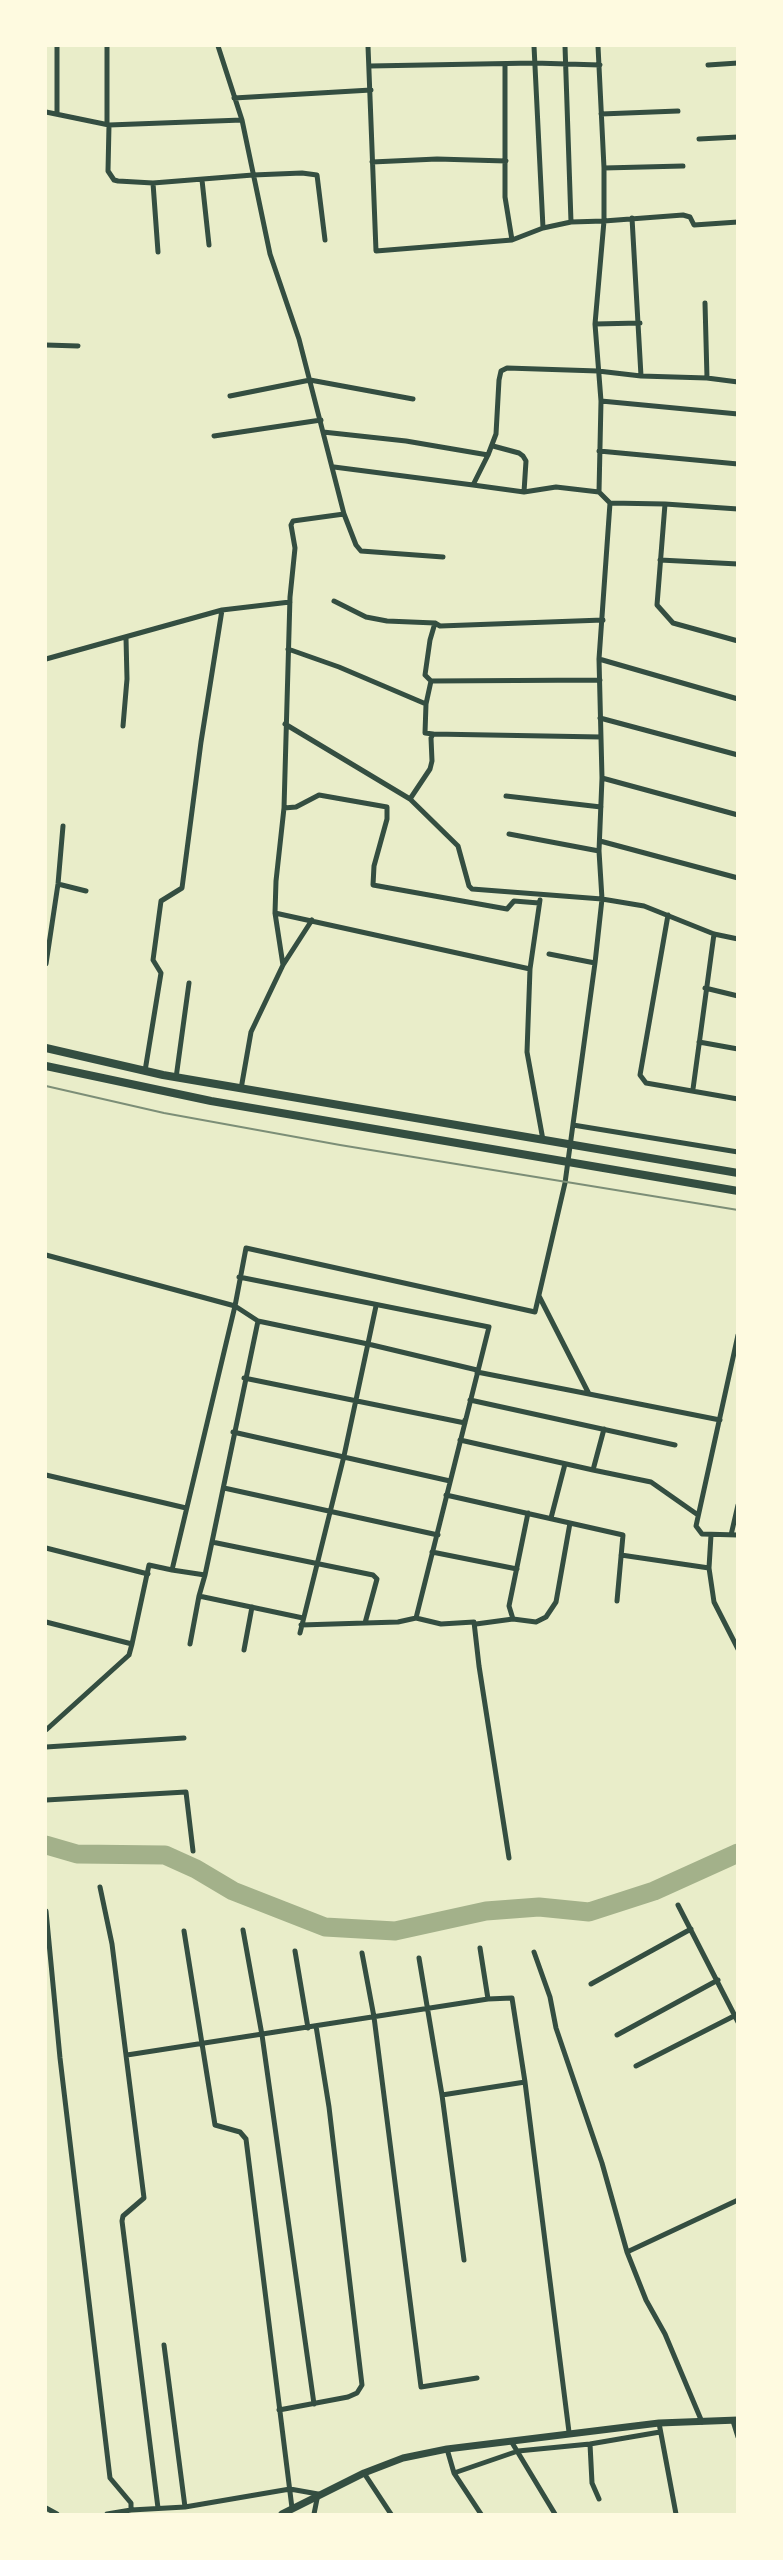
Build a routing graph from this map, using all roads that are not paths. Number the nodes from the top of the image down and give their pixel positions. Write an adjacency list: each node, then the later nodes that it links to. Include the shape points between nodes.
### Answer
1 (57, 46): 19 (street)
2 (107, 46): 22 (street)
3 (218, 46): 16 (street)
4 (368, 46): 13 (street)
5 (534, 46): 8 (street)
6 (565, 46): 14 (street)
7 (598, 46): 11 (street)
8 (534, 63): 10 (street); 14 (street); 36 (street)
9 (737, 63): 12 (street)
10 (505, 65): 13 (street); 25 (street)
11 (600, 65): 14 (street); 20 (street)
12 (708, 65)
13 (370, 66): 15 (street)
14 (566, 66): 34 (street)
15 (371, 90): 16 (street); 26 (street)
16 (234, 98): 21 (street)
17 (678, 111): 20 (street)
18 (46, 112): 19 (street)
19 (57, 114): 22 (street)
20 (601, 114): 28 (street)
21 (242, 120): 22 (street); 29 (street)
22 (108, 125): 31 (street, via 111,176 118,181)
23 (737, 137): 24 (street)
24 (699, 139)
25 (506, 161): 26 (street); 38 (street, via 505,197)
26 (372, 162): 38 (street, via 376,251)
27 (683, 166): 28 (street)
28 (604, 168): 33 (street)
29 (253, 174): 30 (street); 37 (street, via 317,175); 49 (street, via 270,254)
30 (202, 180): 31 (street); 39 (street)
31 (153, 183): 40 (street)
32 (632, 218): 33 (street); 35 (street, via 683,215 694,225); 42 (street)
33 (604, 221): 34 (street); 43 (street)
34 (571, 222): 36 (street)
35 (737, 222)
36 (543, 228): 38 (street)
37 (325, 240)
38 (512, 240)
39 (209, 246)
40 (158, 252)
41 (705, 303): 48 (street)
42 (640, 323): 43 (street); 47 (street)
43 (595, 324): 46 (street)
44 (46, 345): 45 (street)
45 (78, 346)
46 (598, 371): 47 (street); 53 (street); 58 (street, via 503,369)
47 (641, 376): 48 (street)
48 (708, 378): 50 (street)
49 (310, 380): 51 (street); 52 (street); 55 (street)
50 (737, 382)
51 (230, 396)
52 (413, 400)
53 (601, 401): 54 (street); 59 (street)
54 (737, 414)
55 (321, 420): 56 (street); 57 (street)
56 (323, 432): 60 (street); 62 (street)
57 (214, 436)
58 (493, 446): 60 (street); 64 (street, via 523,456)
59 (599, 451): 61 (street); 65 (street)
60 (488, 454): 63 (street)
61 (737, 464)
62 (334, 467): 63 (street); 69 (street)
63 (473, 485): 64 (street)
64 (524, 492): 65 (street, via 556,488)
65 (599, 492): 66 (street)
66 (610, 503): 67 (street); 76 (street)
67 (664, 504): 68 (street); 71 (street)
68 (737, 509)
69 (344, 514): 70 (street, via 361,551); 74 (street, via 293,520)
70 (443, 556)
71 (660, 560): 72 (street); 79 (street, via 657,605 673,623)
72 (737, 564)
73 (334, 601): 77 (street, via 366,617)
74 (290, 602): 75 (street); 80 (street)
75 (222, 610): 78 (street); 125 (street, via 182,888 161,901 153,960 161,973)
76 (603, 620): 77 (street); 82 (street)
77 (435, 623): 84 (street, via 425,676)
78 (126, 638): 81 (street); 89 (street)
79 (737, 641)
80 (288, 649): 86 (street); 88 (street)
81 (46, 659)
82 (600, 659): 83 (street); 85 (street)
83 (600, 680): 84 (street); 87 (street)
84 (431, 681): 86 (street)
85 (737, 698)
86 (426, 704): 90 (street, via 425,733)
87 (600, 718): 91 (street); 92 (street)
88 (285, 724): 95 (street); 97 (street)
89 (123, 726)
90 (433, 734): 91 (street); 95 (street, via 430,769)
91 (601, 737): 93 (street)
92 (737, 755)
93 (602, 778): 96 (street); 98 (street)
94 (506, 796): 96 (street)
95 (410, 799): 107 (street, via 458,846 472,889)
96 (601, 807): 101 (street)
97 (284, 808): 107 (street, via 319,795 387,807 373,886 507,909 514,901); 108 (street)
98 (737, 815)
99 (63, 826): 104 (street)
100 (509, 834): 102 (street)
101 (600, 841): 102 (street); 103 (street)
102 (599, 851): 106 (street)
103 (737, 877)
104 (58, 884): 105 (street); 114 (street)
105 (86, 891)
106 (602, 899): 107 (street); 109 (street); 115 (street)
107 (541, 900): 117 (street)
108 (275, 913): 110 (street); 116 (street)
109 (668, 915): 111 (street); 128 (street, via 640,1075 646,1083)
110 (312, 920): 116 (street); 117 (street)
111 (714, 934): 112 (street); 119 (street)
112 (737, 939)
113 (549, 954): 115 (street)
114 (46, 964)
115 (595, 964): 130 (street)
116 (283, 965): 127 (street, via 251,1032)
117 (530, 969): 131 (street, via 527,1052)
118 (190, 983): 126 (street)
119 (705, 988): 120 (street); 121 (street)
120 (737, 996)
121 (699, 1042): 123 (street); 128 (street)
122 (46, 1048): 125 (main road)
123 (737, 1049)
124 (46, 1066): 134 (main road, via 211,1101)
125 (145, 1071): 126 (main road)
126 (176, 1077): 127 (main road)
127 (241, 1088): 131 (main road)
128 (693, 1089): 129 (street)
129 (737, 1099)
130 (573, 1125): 132 (street); 133 (street)
131 (543, 1140): 132 (main road)
132 (570, 1144): 134 (street); 135 (main road)
133 (737, 1152)
134 (567, 1161): 136 (main road); 139 (street)
135 (737, 1172)
136 (737, 1191)
137 (46, 1255): 140 (street)
138 (239, 1277): 139 (street, via 246,1248 535,1312); 140 (street); 141 (street)
139 (539, 1296): 147 (street)
140 (235, 1306): 142 (street); 164 (street)
141 (376, 1306): 144 (street); 145 (street, via 489,1327)
142 (258, 1321): 144 (street); 146 (street)
143 (737, 1335): 150 (street)
144 (368, 1344): 145 (street); 148 (street)
145 (477, 1372): 147 (street); 149 (street); 151 (street)
146 (244, 1378): 148 (street); 153 (street)
147 (589, 1394): 150 (street)
148 (357, 1399): 151 (street); 156 (street)
149 (470, 1400): 151 (street); 152 (street)
150 (720, 1420): 167 (street)
151 (464, 1423): 154 (street)
152 (604, 1429): 155 (street); 158 (street)
153 (233, 1432): 156 (street); 161 (street)
154 (460, 1440): 157 (street); 160 (street)
155 (675, 1445)
156 (344, 1456): 160 (street); 165 (street)
157 (565, 1464): 158 (street); 168 (street)
158 (593, 1470): 167 (street, via 651,1482)
159 (46, 1475): 164 (street)
160 (450, 1481): 162 (street)
161 (224, 1488): 165 (street); 173 (street)
162 (446, 1495): 166 (street); 170 (street)
163 (737, 1505): 172 (street)
164 (186, 1508): 180 (street)
165 (331, 1510): 170 (street); 177 (street)
166 (528, 1513): 168 (street); 179 (street)
167 (698, 1515): 171 (street, via 697,1529)
168 (551, 1518): 169 (street)
169 (570, 1523): 176 (street, via 623,1535); 187 (street, via 556,1602 547,1617 536,1622)
170 (438, 1535): 175 (street)
171 (711, 1535): 172 (street); 178 (street)
172 (734, 1535)
173 (212, 1542): 177 (street); 182 (street)
174 (46, 1548): 181 (street)
175 (432, 1552): 179 (street); 186 (street)
176 (621, 1555): 178 (street); 184 (street)
177 (318, 1564): 188 (street); 190 (street, via 377,1579)
178 (709, 1568): 195 (street, via 715,1602)
179 (517, 1569): 187 (street, via 509,1606)
180 (172, 1570): 181 (street, via 149,1565); 182 (street)
181 (148, 1574): 193 (street)
182 (205, 1575): 183 (street)
183 (199, 1596): 185 (street); 194 (street)
184 (617, 1601)
185 (252, 1607): 188 (street); 196 (street)
186 (416, 1618): 190 (street); 191 (street)
187 (513, 1619): 191 (street)
188 (302, 1621): 190 (street); 192 (street)
189 (46, 1622): 193 (street)
190 (365, 1623)
191 (476, 1624): 202 (street)
192 (300, 1633)
193 (132, 1644): 197 (street, via 129,1655)
194 (190, 1644)
195 (737, 1649)
196 (244, 1650)
197 (46, 1730)
198 (184, 1738): 199 (street)
199 (46, 1747)
200 (46, 1800): 201 (street, via 186,1792)
201 (193, 1851)
202 (509, 1858)
203 (100, 1886): 225 (street)
204 (678, 1905): 206 (street)
205 (46, 1911): 255 (street, via 110,2478 131,2503)
206 (691, 1929): 214 (street); 215 (street)
207 (243, 1930): 222 (street)
208 (184, 1931): 224 (street)
209 (480, 1948): 216 (street)
210 (295, 1951): 221 (street)
211 (534, 1952): 230 (street)
212 (362, 1953): 218 (street)
213 (419, 1958): 217 (street)
214 (718, 1980): 219 (street); 223 (street)
215 (591, 1984)
216 (488, 1999): 217 (street); 227 (street, via 512,1998)
217 (429, 2008): 218 (street); 228 (street)
218 (374, 2017): 220 (street); 233 (street, via 421,2387)
219 (736, 2019): 226 (street)
220 (316, 2026): 221 (street); 234 (street, via 362,2385 357,2393)
221 (308, 2028): 222 (street)
222 (262, 2035): 224 (street); 234 (street)
223 (617, 2035)
224 (202, 2044): 225 (street); 235 (street, via 215,2125 240,2132 246,2139)
225 (127, 2055): 253 (street, via 144,2198 122,2221)
226 (636, 2066)
227 (525, 2082): 228 (street); 239 (street)
228 (442, 2095): 231 (street)
229 (737, 2200): 230 (street)
230 (627, 2252): 237 (street)
231 (464, 2260)
232 (164, 2346): 251 (street)
233 (477, 2378)
234 (314, 2404): 235 (street)
235 (279, 2410): 248 (street)
236 (735, 2421): 237 (main road); 241 (street)
237 (702, 2422): 238 (main road)
238 (659, 2423): 239 (main road); 240 (street)
239 (569, 2432): 242 (main road)
240 (660, 2432): 243 (street); 263 (street)
241 (737, 2437)
242 (511, 2441): 244 (main road); 245 (street)
243 (590, 2444): 245 (street); 250 (street, via 592,2483)
244 (447, 2449): 246 (main road, via 403,2458); 247 (street)
245 (518, 2451): 247 (street); 262 (street)
246 (364, 2473): 249 (main road); 260 (street)
247 (454, 2473): 261 (street)
248 (290, 2489): 249 (street); 251 (street); 254 (street)
249 (318, 2494): 254 (main road); 259 (street)
250 (599, 2498)
251 (184, 2507): 253 (street)
252 (46, 2508): 256 (street)
253 (158, 2508): 255 (street)
254 (292, 2508): 258 (main road)
255 (131, 2510): 257 (street)
256 (57, 2515)
257 (107, 2515)
258 (282, 2515)
259 (314, 2515)
260 (391, 2515)
261 (481, 2515)
262 (555, 2515)
263 (676, 2515)

